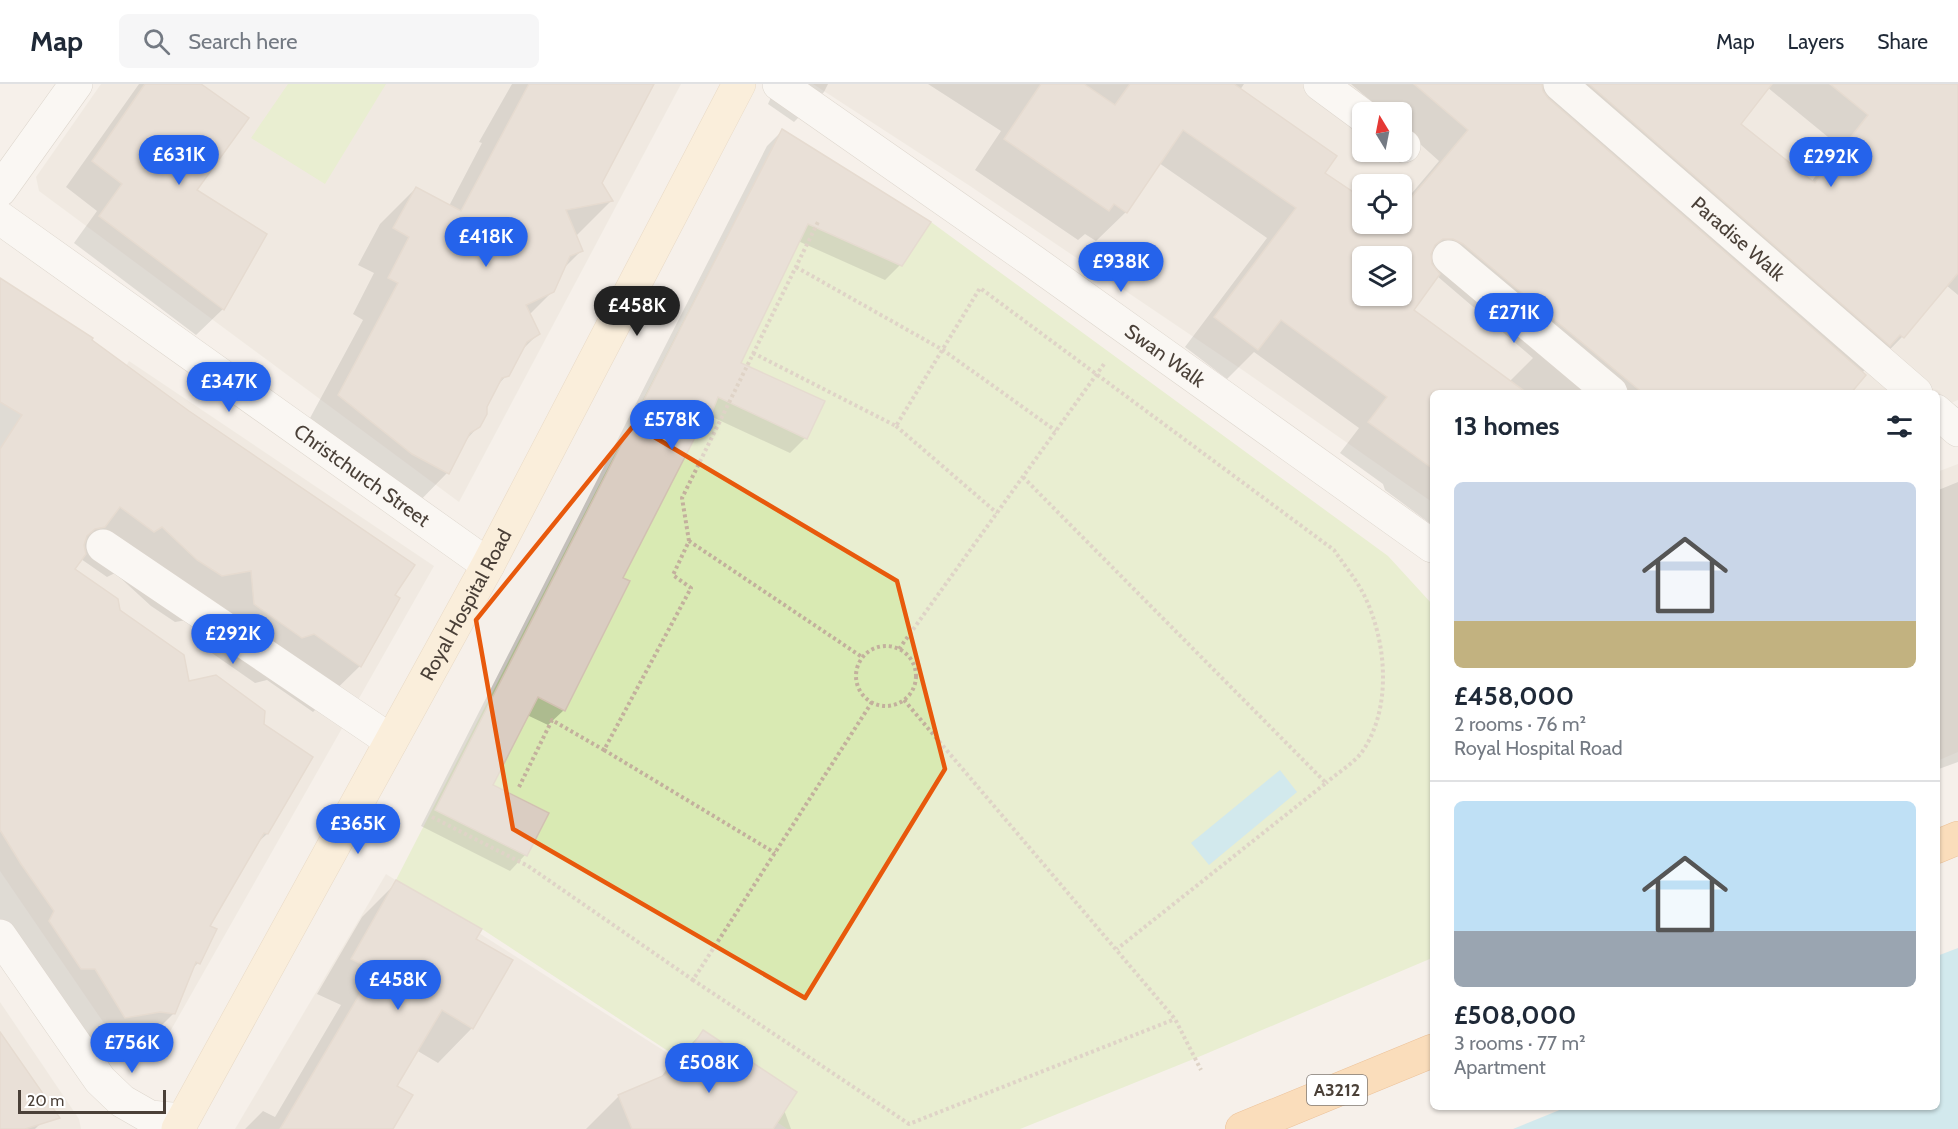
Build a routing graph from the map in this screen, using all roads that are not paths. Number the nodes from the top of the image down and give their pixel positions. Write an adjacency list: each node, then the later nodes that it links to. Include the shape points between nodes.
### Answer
1 (76, 84): 7 (street)
2 (740, 84): 17 (main road, Royal Hospital Road)
3 (779, 84): 15 (street, Swan Walk)
4 (1320, 84): 6 (street)
5 (1560, 84): 11 (street, Paradise Walk)
6 (1352, 108)
7 (0, 190)
8 (0, 218): 17 (street, Christchurch Street)
9 (1449, 257): 10 (street)
10 (1607, 390)
11 (1913, 390)
12 (1940, 414): 13 (street)
13 (1958, 430): 14 (street)
14 (1940, 437)
15 (1430, 545)
16 (103, 546): 18 (street)
17 (488, 566): 18 (main road, Royal Hospital Road)
18 (391, 741): 23 (main road, Royal Hospital Road)
19 (1958, 838): 20 (highway)
20 (1940, 845)
21 (0, 936): 23 (street, via 100,1080 122,1101)
22 (1430, 1052): 24 (highway, A3212)
23 (177, 1126)
24 (1242, 1129)

